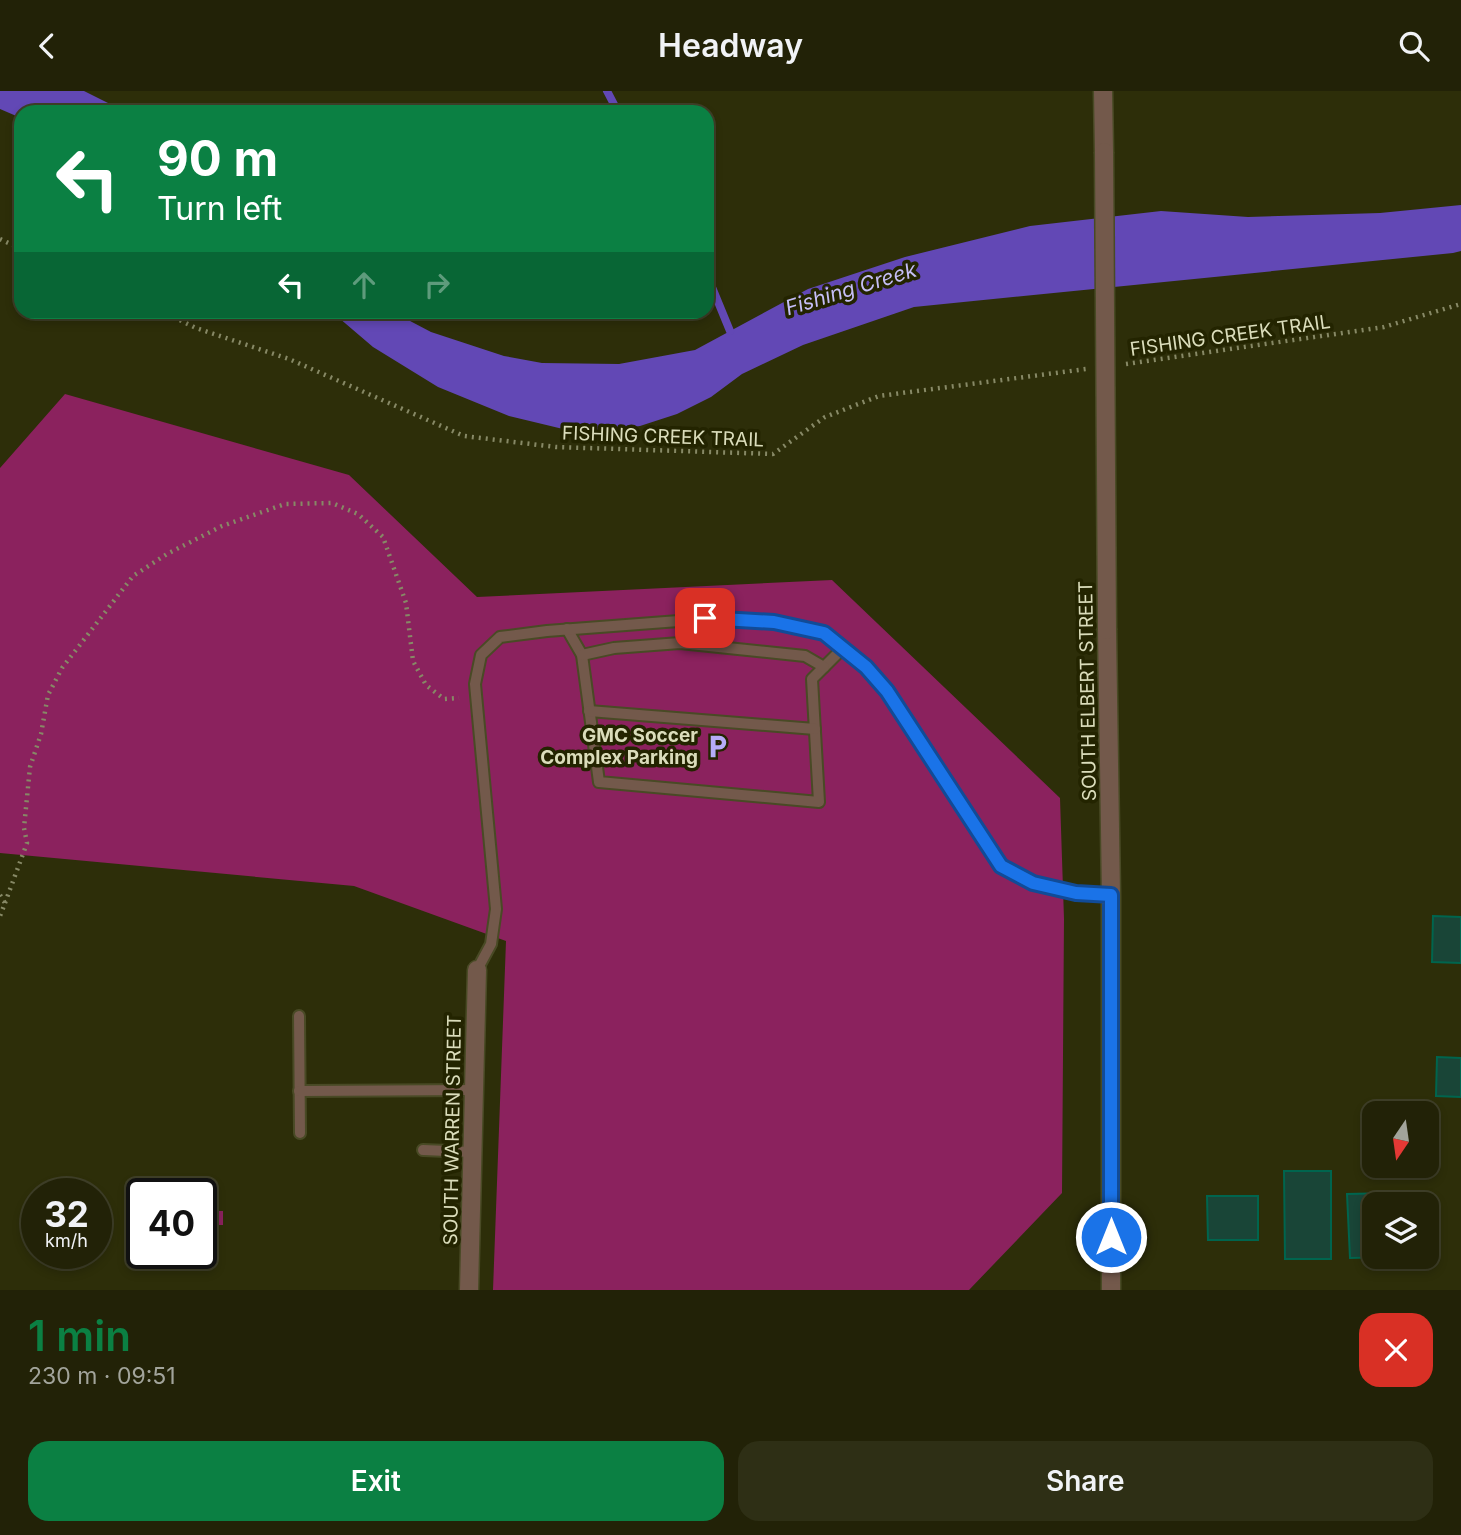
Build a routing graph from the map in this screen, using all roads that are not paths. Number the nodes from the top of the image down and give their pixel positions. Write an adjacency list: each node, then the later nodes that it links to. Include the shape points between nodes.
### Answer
1 (1103, 91): 8 (street, SOUTH ELBERT STREET, bridge)
2 (567, 629): 3 (lane, via 705,618 774,622 824,633); 4 (lane); 9 (lane, via 500,637 481,655 475,684 496,909 491,944)
3 (843, 648): 5 (lane); 8 (lane, via 887,691 1001,866 1033,883)
4 (582, 655): 5 (lane, via 680,643 805,656); 6 (lane)
5 (824, 667): 7 (lane, via 812,679)
6 (589, 711): 7 (lane); 7 (lane, via 599,782 819,802)
7 (815, 729)
8 (1111, 895): 17 (street, SOUTH ELBERT STREET)
9 (477, 970): 11 (street, SOUTH WARREN STREET)
10 (299, 1016): 12 (lane)
11 (474, 1090): 12 (lane); 15 (street, SOUTH WARREN STREET)
12 (299, 1091): 13 (lane)
13 (300, 1133)
14 (423, 1150): 15 (lane)
15 (472, 1152): 16 (street, SOUTH WARREN STREET)
16 (469, 1290)
17 (1111, 1290)

